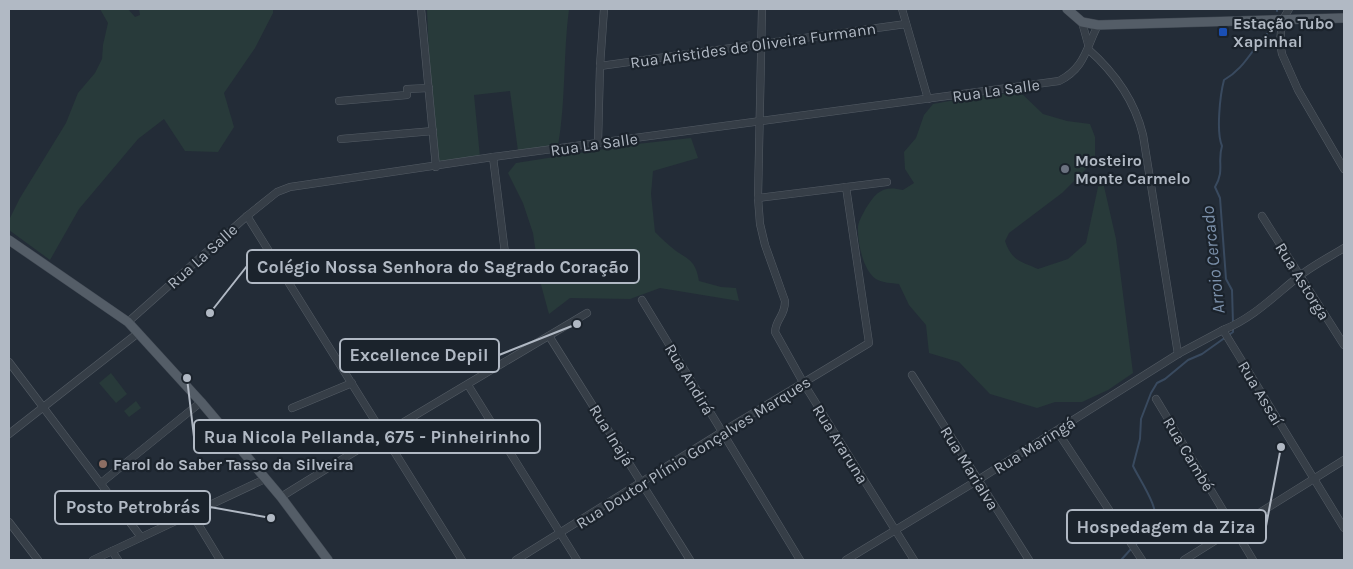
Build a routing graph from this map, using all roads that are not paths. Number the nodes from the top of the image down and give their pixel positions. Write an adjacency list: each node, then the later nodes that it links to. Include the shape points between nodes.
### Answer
1 (421, 9): 15 (street)
2 (604, 9): 14 (street)
3 (762, 9): 12 (street)
4 (902, 9): 10 (street)
5 (1067, 9): 9 (main road)
6 (1289, 9): 8 (street)
7 (1344, 18): 8 (main road)
8 (1282, 21): 11 (main road); 24 (street, via 1282,54 1298,90)
9 (1082, 22): 11 (main road); 13 (street)
10 (906, 24): 12 (street, Rua Aristides de Oliveira Furmann); 16 (street)
11 (1098, 25): 13 (street, Rua La Salle)
12 (761, 43): 14 (street, Rua Aristides de Oliveira Furmann); 18 (street)
13 (1088, 47): 16 (street, Rua La Salle, via 1077,69 1059,81); 41 (street, via 1130,100 1139,117)
14 (600, 66): 21 (street)
15 (429, 88): 17 (street, via 407,89 407,96); 19 (street)
16 (928, 99): 18 (street, Rua La Salle)
17 (339, 101)
18 (759, 122): 21 (street, Rua La Salle); 27 (street)
19 (433, 131): 20 (street); 23 (street)
20 (341, 139)
21 (598, 143): 22 (street, Rua La Salle)
22 (493, 157): 23 (street, Rua La Salle); 32 (street)
23 (436, 167): 28 (street, Rua La Salle, via 290,187 277,192)
24 (1344, 168)
25 (886, 182): 26 (street)
26 (846, 187): 27 (street); 45 (street, Rua Doutor Plínio Gonçalves Marques, via 869,344)
27 (758, 198): 45 (street, Rua Araruna, via 765,245 785,301 785,311 775,325 775,332)
28 (247, 216): 36 (street, Rua La Salle); 44 (street)
29 (1262, 216): 33 (street, Rua Astorga)
30 (9, 240): 36 (main road)
31 (1344, 248): 33 (street, Rua Maringá)
32 (505, 253)
33 (1300, 276): 38 (street, Rua Maringá, via 1267,304 1232,327); 40 (street, Rua Astorga)
34 (642, 300): 52 (street, Rua Andirá)
35 (587, 313): 39 (street)
36 (128, 322): 37 (main road)
37 (138, 332): 48 (main road); 49 (street)
38 (1226, 335): 41 (street, Rua Maringá); 57 (street, Rua Assaí)
39 (549, 336): 46 (street); 60 (street, Rua Inajá)
40 (1344, 345)
41 (1178, 354): 51 (street, Rua Maringá)
42 (9, 362): 49 (street)
43 (912, 375): 58 (street, Rua Marialva)
44 (352, 383): 50 (street); 54 (street)
45 (804, 384): 52 (street, Rua Doutor Plínio Gonçalves Marques); 66 (street, Rua Araruna)
46 (468, 385): 54 (street); 67 (street)
47 (1156, 399): 65 (street, Rua Cambé)
48 (201, 402): 56 (main road); 59 (street)
49 (44, 407): 53 (street); 59 (street)
50 (292, 408)
51 (1057, 431): 58 (street, Rua Maringá); 83 (street)
52 (722, 432): 60 (street, Rua Doutor Plínio Gonçalves Marques); 79 (street, Rua Andirá)
53 (9, 434)
54 (383, 434): 61 (street); 75 (street)
55 (1344, 460): 57 (street)
56 (266, 479): 61 (main road); 62 (street)
57 (1314, 479): 64 (street, Rua Assaí); 65 (street)
58 (978, 480): 66 (street, Rua Maringá); 82 (street, Rua Marialva)
59 (101, 483): 68 (street)
60 (642, 483): 67 (street, Rua Doutor Plínio Gonçalves Marques); 78 (street, Rua Inajá)
61 (281, 497): 74 (main road)
62 (192, 514): 68 (street); 73 (street)
63 (9, 522): 70 (street)
64 (1344, 528)
65 (1233, 529): 84 (street); 85 (street, Rua Cambé)
66 (895, 530): 80 (street, Rua Maringá); 81 (street, Rua Araruna)
67 (560, 534): 76 (street, Rua Doutor Plínio Gonçalves Marques); 77 (street)
68 (141, 538): 69 (street)
69 (112, 551): 71 (street); 72 (street)
70 (38, 560)
71 (93, 560)
72 (118, 560)
73 (220, 560)
74 (328, 560)
75 (462, 560)
76 (516, 560)
77 (577, 560)
78 (690, 560)
79 (800, 560)
80 (846, 560)
81 (914, 560)
82 (1028, 560)
83 (1142, 560)
84 (1184, 560)
85 (1253, 560)

